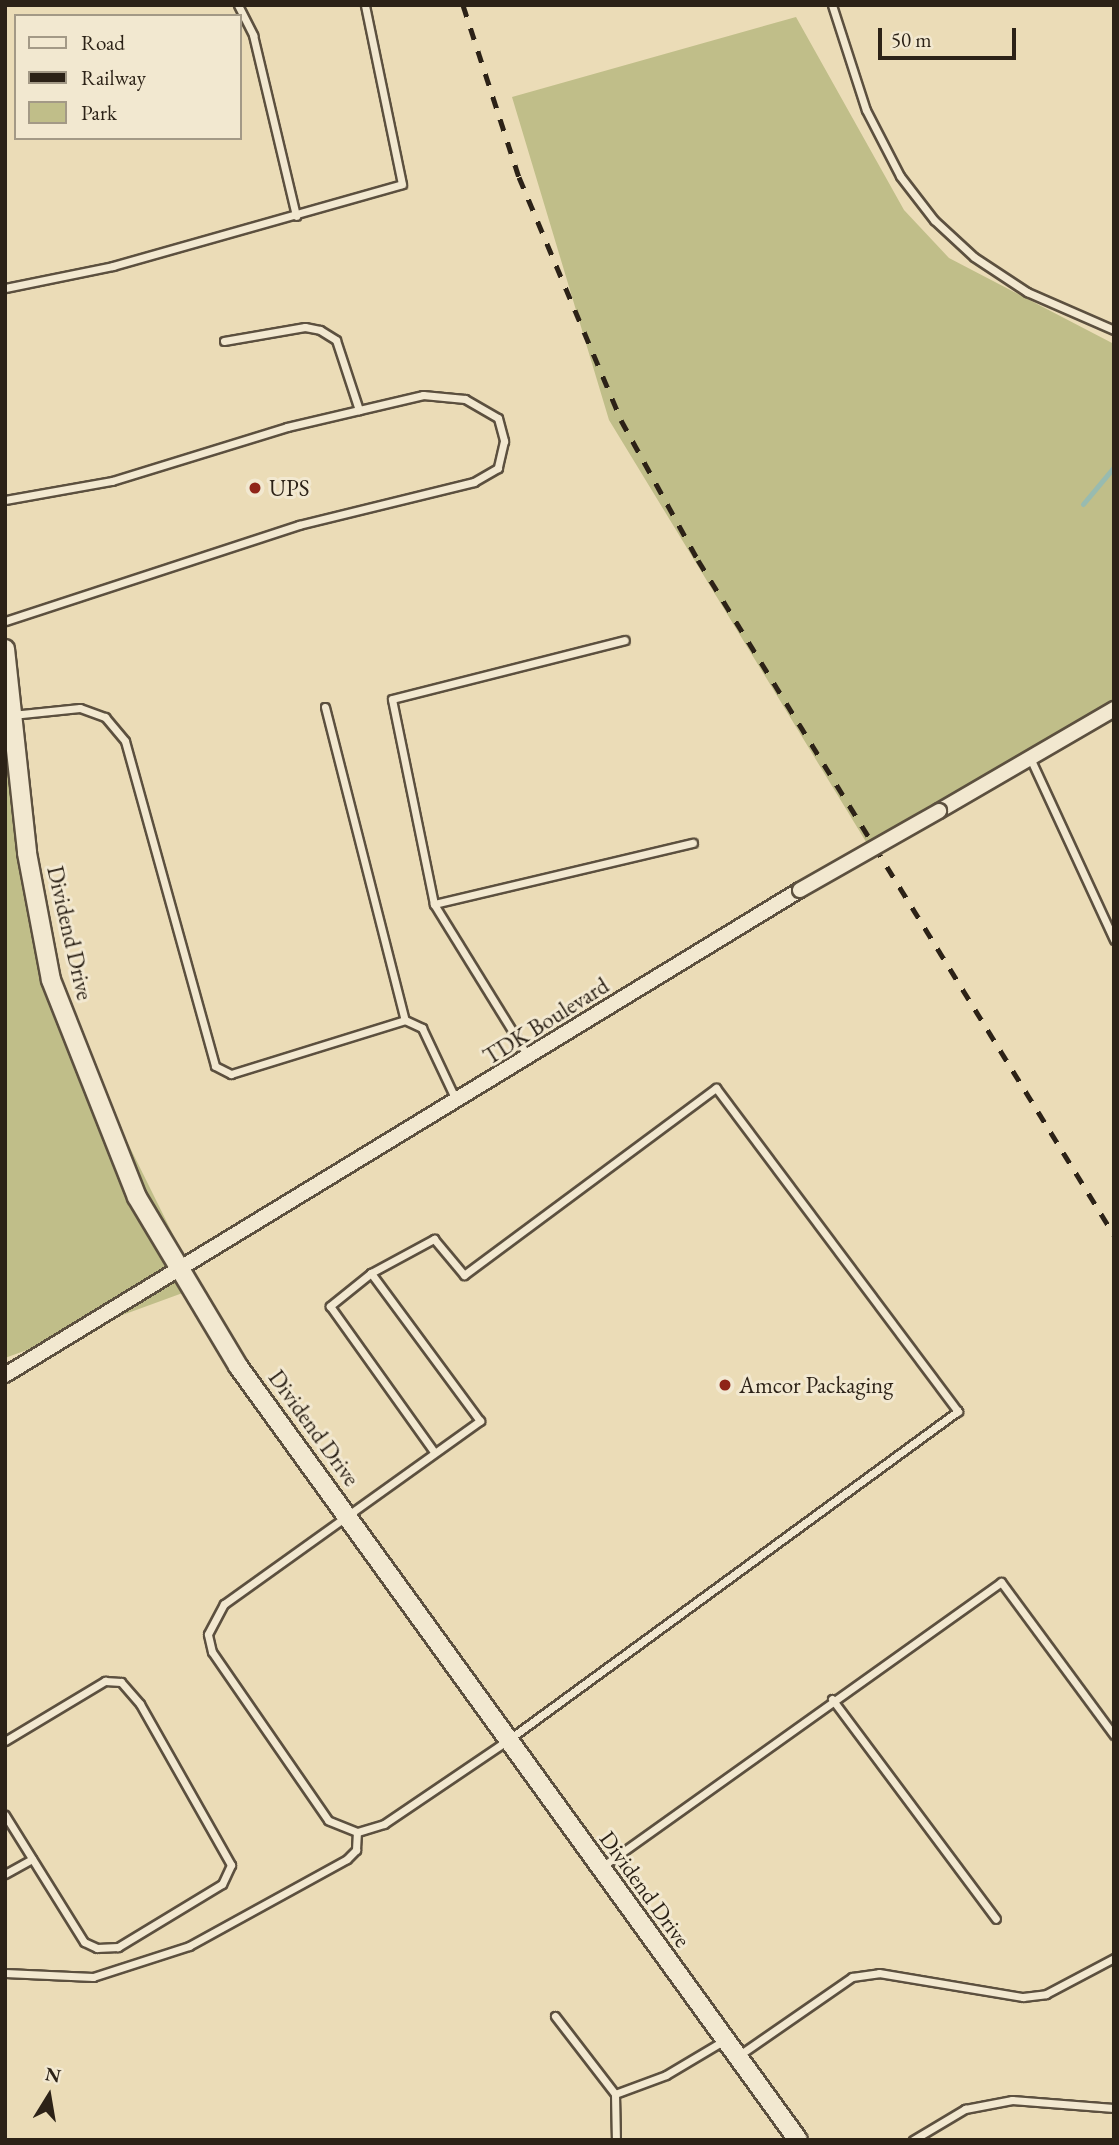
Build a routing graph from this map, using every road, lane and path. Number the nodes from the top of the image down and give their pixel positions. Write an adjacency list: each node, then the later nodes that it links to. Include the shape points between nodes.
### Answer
1 (238, 5): 4 (lane, via 253,35)
2 (365, 5): 4 (lane, via 404,181)
3 (832, 5): 6 (lane, via 866,110 900,176 934,220 974,257 1027,292)
4 (296, 216): 5 (lane)
5 (5, 288)
6 (1114, 330)
7 (224, 341): 8 (lane, via 305,327 320,330 336,340)
8 (359, 410): 9 (lane, via 112,481); 10 (lane, via 423,395 465,399 498,418 504,441 498,468 474,482 299,525)
9 (5, 500)
10 (5, 621)
11 (625, 640): 18 (lane, via 392,699)
12 (5, 649): 15 (street, Dividend Drive)
13 (325, 707): 20 (lane)
14 (1114, 709): 16 (street, TDK Boulevard)
15 (12, 715): 20 (lane, via 80,708 105,717 125,741 215,1066 231,1074); 23 (street, Dividend Drive, via 27,853 51,980 136,1197)
16 (1031, 760): 19 (lane); 21 (street, TDK Boulevard, bridge, via 800,890)
17 (693, 843): 18 (lane)
18 (434, 904): 21 (lane)
19 (1114, 940)
20 (405, 1020): 22 (lane, via 422,1028)
21 (529, 1059): 22 (street, TDK Boulevard)
22 (457, 1103): 23 (street, TDK Boulevard)
23 (177, 1268): 25 (street, TDK Boulevard); 27 (street, Dividend Drive, via 230,1354)
24 (371, 1273): 26 (lane, via 330,1306); 26 (lane, via 480,1420); 30 (lane, via 434,1239 464,1275 716,1088 958,1411)
25 (5, 1376)
26 (435, 1452): 27 (lane)
27 (348, 1517): 30 (street, Dividend Drive); 33 (lane, via 224,1604 208,1634 212,1652 328,1820)
28 (832, 1699): 29 (lane, via 1000,1582); 35 (lane); 37 (lane)
29 (1114, 1735)
30 (508, 1740): 33 (lane, via 384,1824); 35 (street, Dividend Drive)
31 (5, 1741): 34 (lane, via 105,1681 121,1682 140,1704 231,1865 222,1884 109,1949 83,1942)
32 (5, 1815): 34 (lane)
33 (358, 1832): 39 (lane, via 356,1850 346,1859 189,1946 93,1977)
34 (32, 1859): 36 (lane)
35 (600, 1869): 41 (street, Dividend Drive)
36 (5, 1874)
37 (996, 1919)
38 (1114, 1958): 42 (lane, via 1046,1994 1023,1997 880,1973 852,1977)
39 (5, 1973)
40 (555, 2016): 43 (lane)
41 (724, 2040): 42 (street, Dividend Drive); 43 (lane, via 666,2075)
42 (736, 2057): 46 (street, Dividend Drive)
43 (615, 2094): 45 (lane)
44 (1114, 2108): 47 (lane, via 1012,2100 965,2109)
45 (616, 2140)
46 (798, 2140)
47 (913, 2140)

